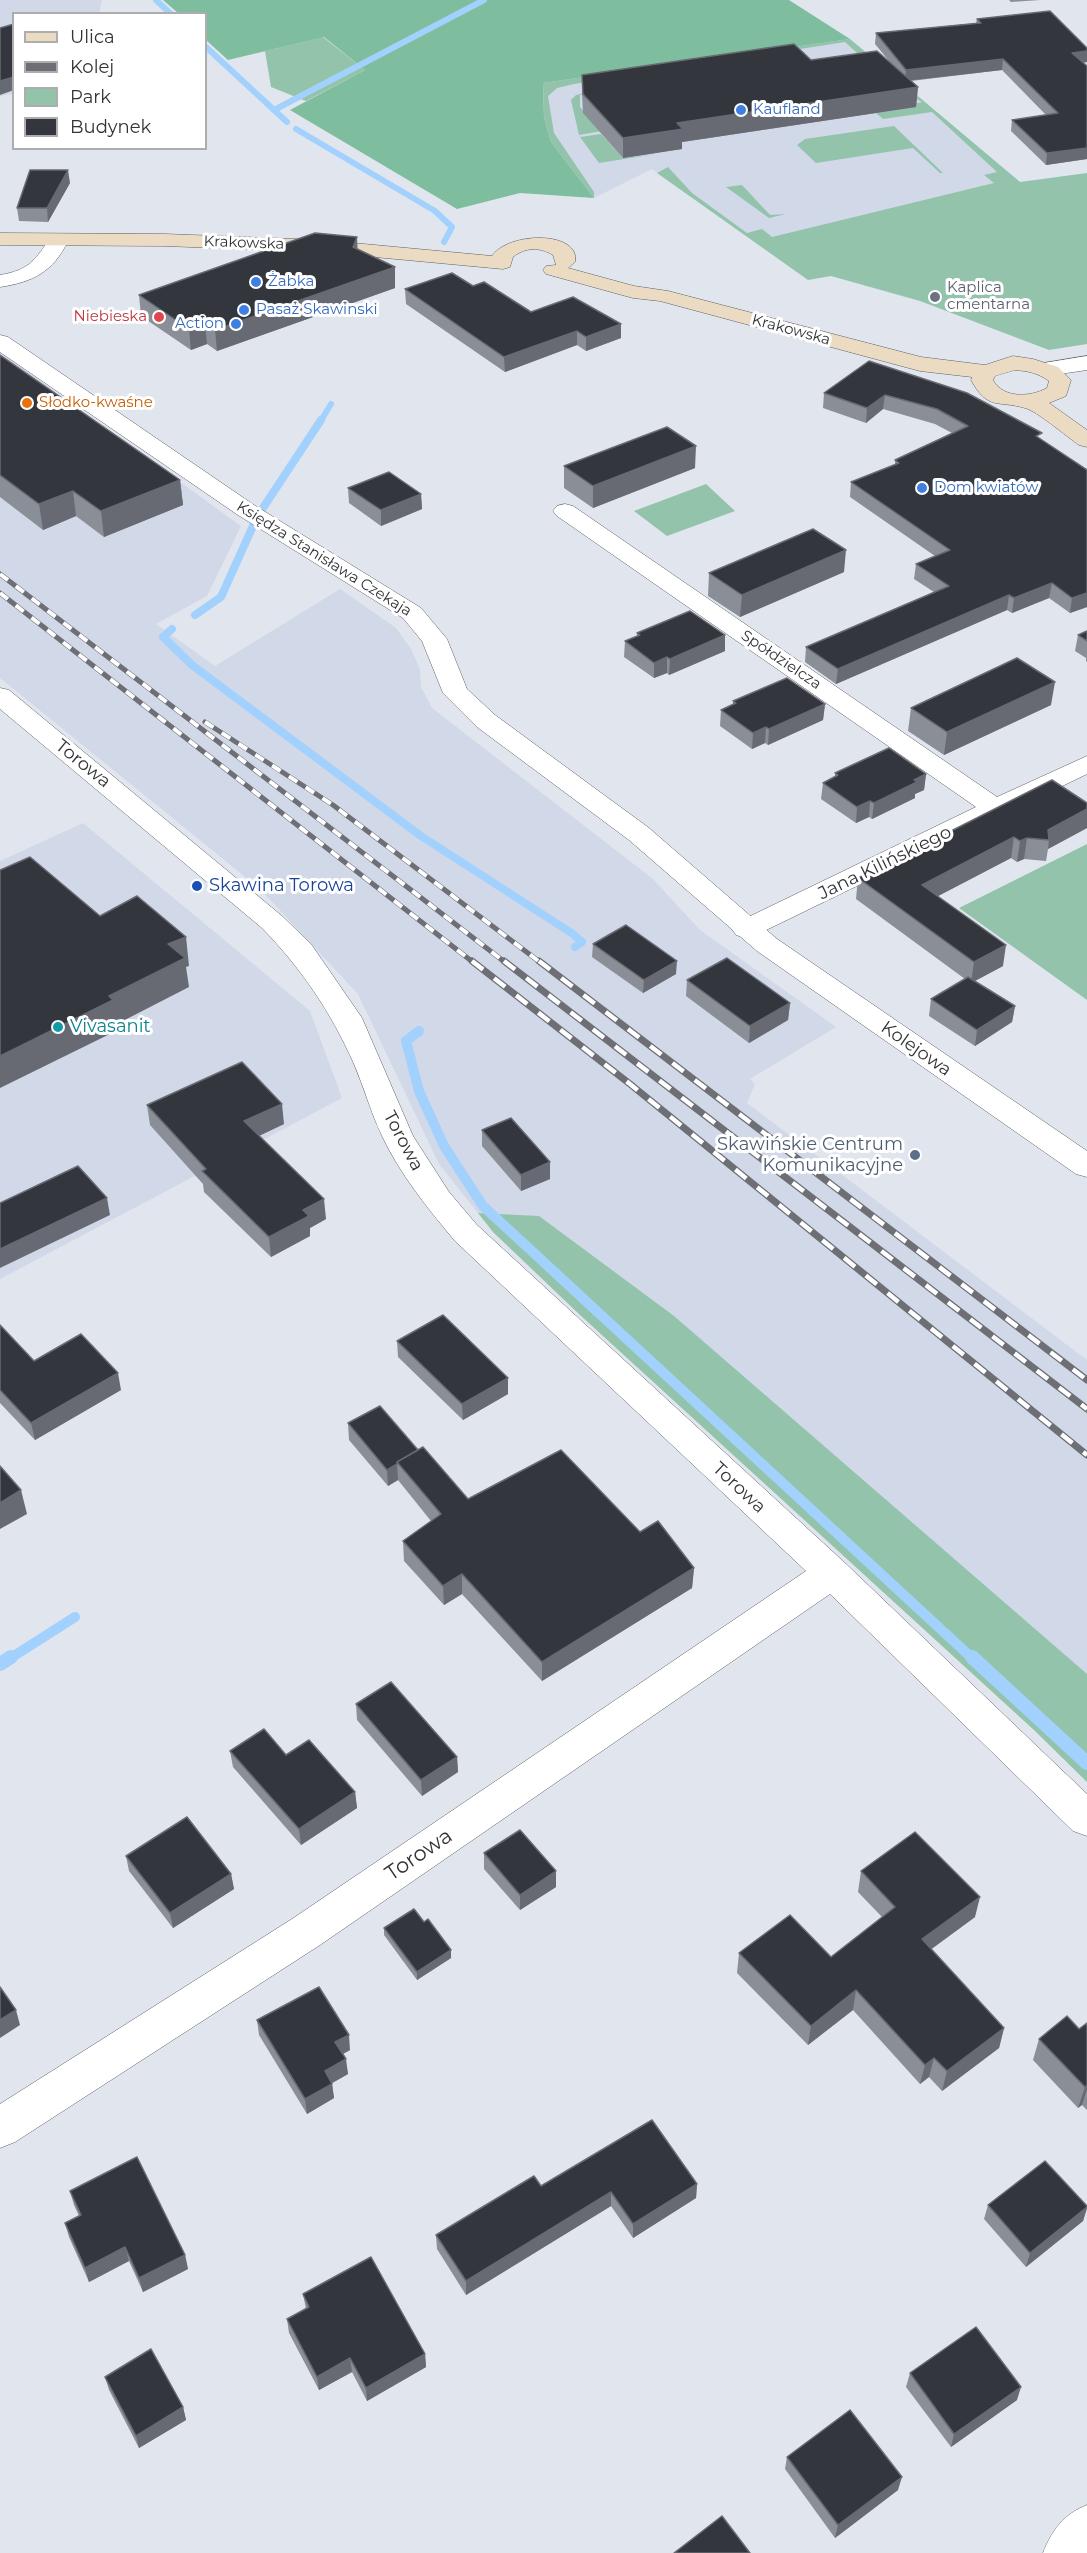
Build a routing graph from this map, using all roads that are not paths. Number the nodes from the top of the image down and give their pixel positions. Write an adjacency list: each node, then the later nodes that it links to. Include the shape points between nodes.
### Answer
1 (0, 232): 3 (main road, Krakowska)
2 (0, 239): 4 (main road, Krakowska)
3 (165, 240): 4 (main road, Krakowska); 5 (main road, Krakowska, via 321,246 430,254 463,261)
4 (58, 241): 7 (street, via 40,269)
5 (504, 257): 6 (main road, Krakowska); 6 (main road, via 524,244 548,245 563,252)
6 (544, 269): 11 (main road, Krakowska, via 633,292 661,295 920,364 945,376)
7 (0, 281)
8 (0, 342): 19 (street, Księdza Stanisława Czekaja, via 246,510 412,613 434,639 448,677 469,707 669,858)
9 (1087, 363): 12 (street)
10 (1087, 376): 12 (street)
11 (985, 378): 12 (main road, via 988,390 1007,399); 12 (main road, via 993,367 1013,363)
12 (1047, 387): 13 (main road); 14 (main road)
13 (1087, 424)
14 (1087, 440)
15 (565, 511): 18 (street, Spółdzielcza)
16 (0, 696): 21 (street, Torowa, via 272,922 301,951 347,1018 408,1154 438,1200 466,1233)
17 (1087, 764): 18 (street, Jana Kilińskiego)
18 (997, 809): 19 (street, Jana Kilińskiego)
19 (746, 929): 20 (street, Kolejowa)
20 (1087, 1166)
21 (832, 1573): 22 (street, Torowa); 23 (street, Torowa, via 306,1932)
22 (1087, 1819)
23 (0, 2128)
24 (1087, 2529): 25 (street)
25 (1067, 2553)

